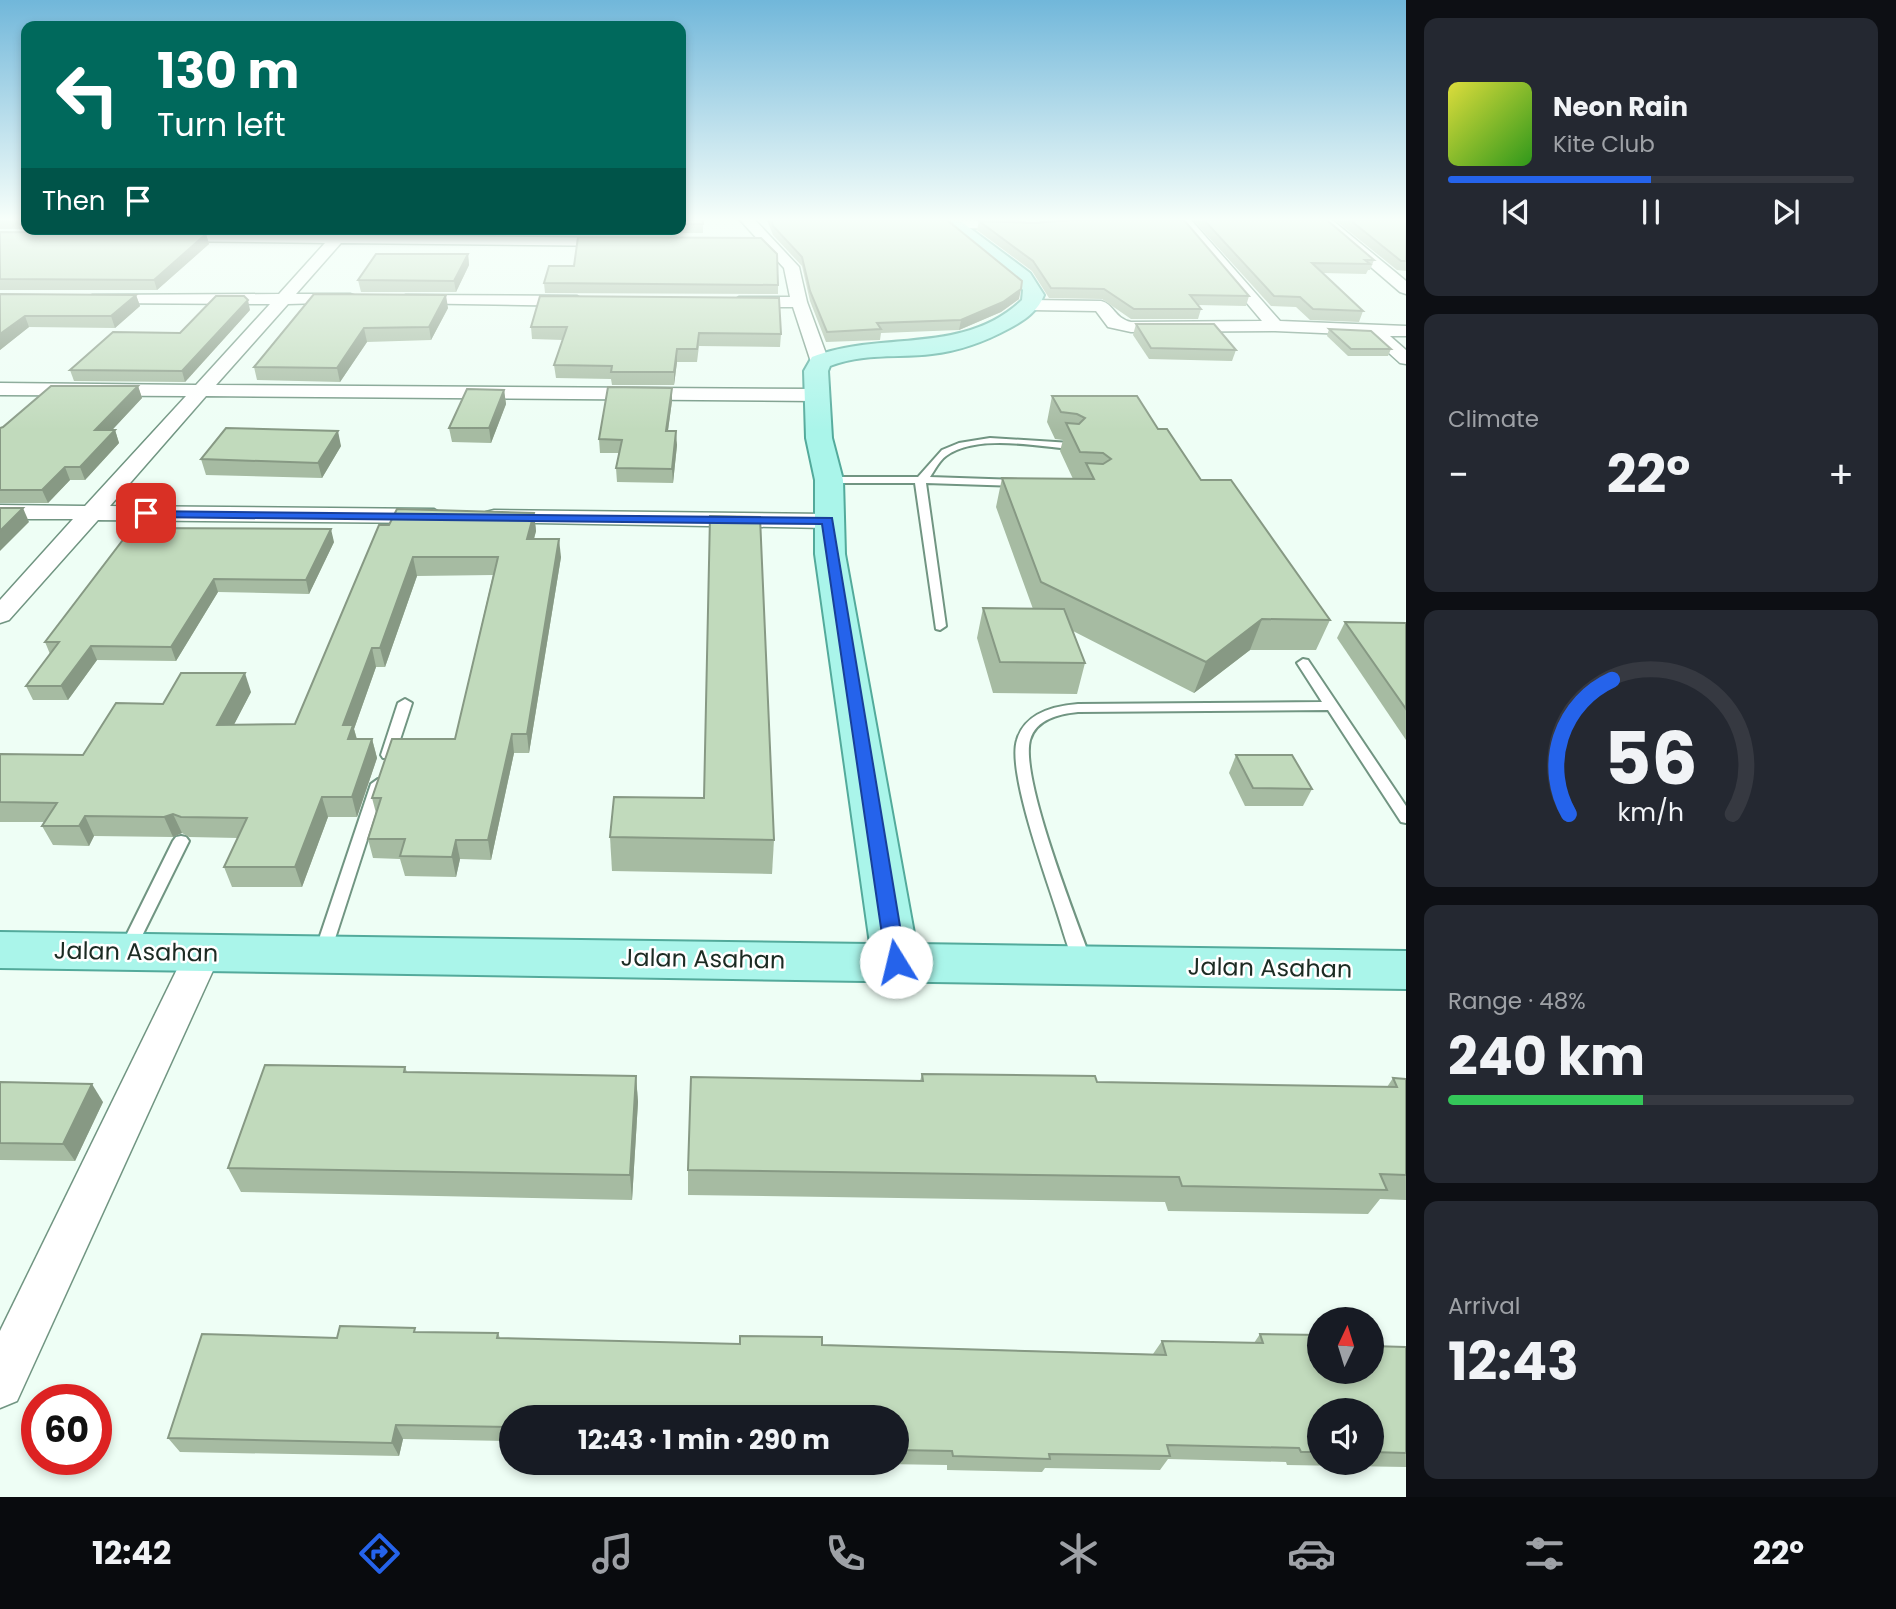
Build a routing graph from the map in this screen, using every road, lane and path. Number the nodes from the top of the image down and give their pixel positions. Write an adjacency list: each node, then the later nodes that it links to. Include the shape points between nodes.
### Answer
1 (291, 290): 6 (street)
2 (796, 290): 11 (street)
3 (1033, 290): 12 (main road)
4 (1244, 290): 13 (street)
5 (81, 298): 6 (street)
6 (283, 299): 7 (street); 19 (street)
7 (367, 299)
8 (395, 300): 9 (street)
9 (590, 301)
10 (715, 302): 11 (street)
11 (799, 302): 17 (street)
12 (1031, 304): 13 (street, via 1101,306 1114,323 1130,327); 17 (main road, via 1000,326 950,345 856,352)
13 (1275, 326): 14 (street)
14 (1374, 330): 15 (street); 16 (street)
15 (1406, 331)
16 (1406, 359)
17 (818, 378): 19 (street); 21 (main road, via 819,438)
18 (0, 389): 19 (street)
19 (201, 391): 25 (street)
20 (1071, 446): 22 (lane, via 967,443 939,455 930,474)
21 (829, 480): 22 (lane); 26 (main road)
22 (920, 480): 23 (lane); 28 (lane)
23 (1028, 484)
24 (0, 512): 25 (street)
25 (92, 513): 26 (street); 27 (street)
26 (827, 521): 38 (main road)
27 (0, 615)
28 (940, 626)
29 (1303, 663): 31 (lane)
30 (405, 703): 37 (lane)
31 (1332, 706): 32 (lane); 39 (lane, via 1056,709 1032,722 1021,743 1025,778)
32 (1406, 818)
33 (181, 841): 35 (lane)
34 (0, 950): 35 (main road, Jalan Asahan)
35 (127, 951): 36 (main road, Jalan Asahan)
36 (203, 953): 37 (main road, Jalan Asahan); 41 (street)
37 (322, 954): 38 (main road, Jalan Asahan)
38 (896, 962): 39 (main road, Jalan Asahan)
39 (1083, 965): 40 (main road, Jalan Asahan)
40 (1406, 970)
41 (0, 1384)

